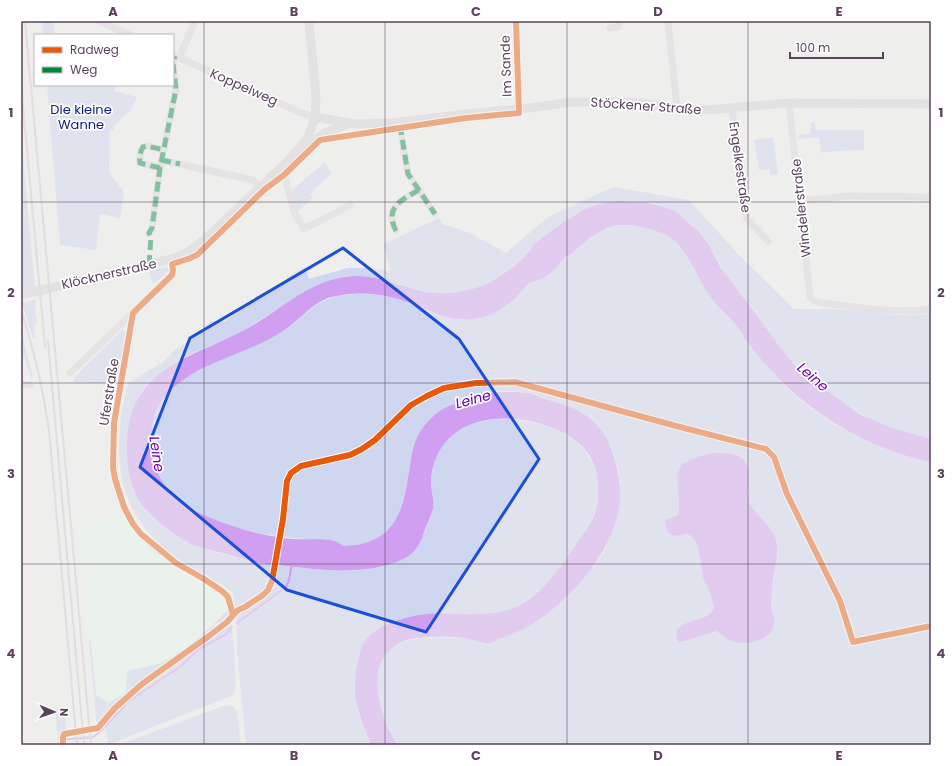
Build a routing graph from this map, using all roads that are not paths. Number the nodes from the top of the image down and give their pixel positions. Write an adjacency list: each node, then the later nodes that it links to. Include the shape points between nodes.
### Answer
1 (99, 21): 8 (street)
2 (195, 21): 9 (street)
3 (309, 21): 16 (main road, via 316,98)
4 (516, 21): 14 (street, Im Sande)
5 (618, 21): 7 (street, via 619,27)
6 (668, 21): 13 (street)
7 (610, 28)
8 (128, 34)
9 (176, 56): 16 (street, Koppelweg)
10 (174, 72): 19 (street, via 176,89)
11 (790, 103): 12 (main road, Stöckener Straße); 15 (main road, Stöckener Straße); 27 (street, Windelerstraße)
12 (931, 104)
13 (677, 108): 14 (main road, Stöckener Straße, via 616,102 571,102); 15 (main road, Stöckener Straße)
14 (519, 109): 17 (main road, Stöckener Straße)
15 (732, 109): 32 (street, Engelkestraße, via 747,219)
16 (315, 117): 18 (main road, Stöckener Straße); 20 (main road, via 308,137)
17 (399, 122): 18 (main road, Stöckener Straße); 25 (street, via 408,174)
18 (349, 124): 20 (main road, via 325,133)
19 (164, 150): 21 (street); 22 (street, via 143,147 139,158 140,163)
20 (299, 150): 23 (main road, Klöcknerstraße)
21 (161, 160): 22 (street); 24 (street, via 253,180)
22 (160, 168): 31 (street, via 152,228)
23 (280, 170): 24 (main road, Klöcknerstraße); 28 (street, via 284,175 295,214 304,229)
24 (261, 187): 33 (main road, Klöcknerstraße, via 192,251)
25 (419, 190): 29 (street); 30 (street, via 395,206 391,218)
26 (931, 196): 27 (street, via 850,196)
27 (800, 200): 35 (street, Windelerstraße, via 812,300 883,311)
28 (350, 204)
29 (435, 214)
30 (396, 231)
31 (149, 233)
32 (768, 241)
33 (172, 260): 34 (main road, Klöcknerstraße); 36 (street, via 172,274)
34 (21, 294)
35 (931, 309)
36 (133, 313): 37 (street); 40 (street, Uferstraße, via 114,423 114,467 117,488 130,519 141,534 173,561 222,591 228,597)
37 (70, 373)
38 (21, 384): 39 (street)
39 (30, 385)
40 (233, 615)

